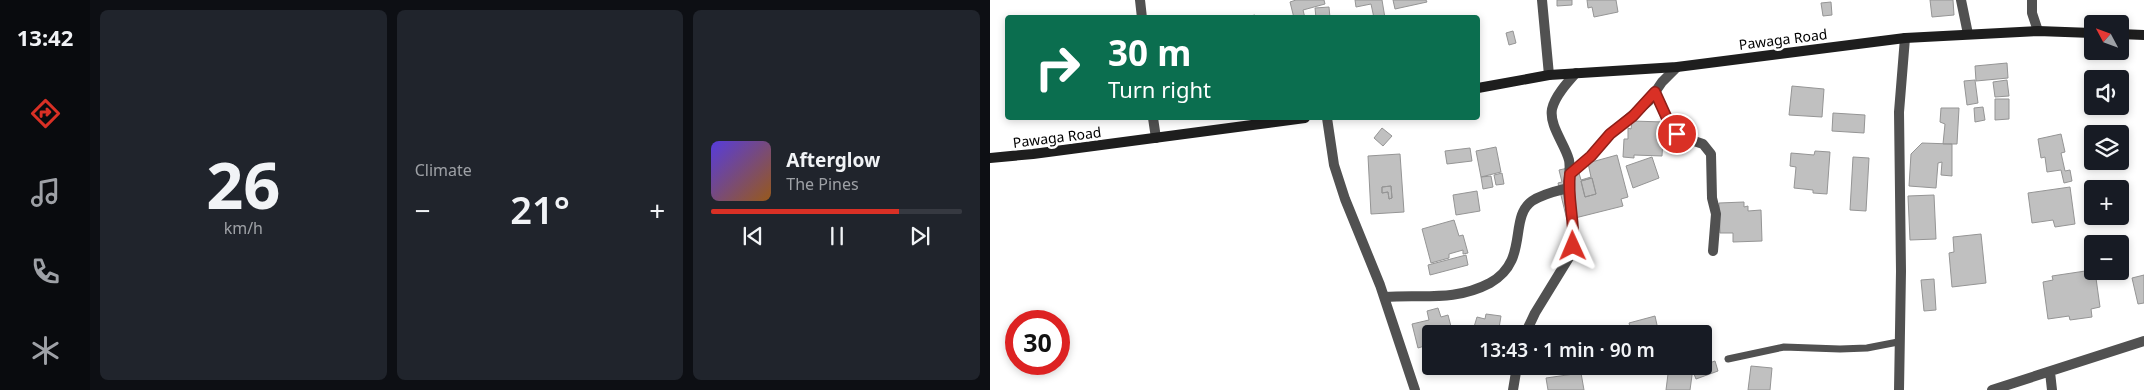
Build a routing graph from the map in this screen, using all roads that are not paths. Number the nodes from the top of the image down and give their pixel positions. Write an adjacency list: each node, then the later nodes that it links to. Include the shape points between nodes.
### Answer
1 (1140, 0): 5 (street)
2 (1542, 0): 14 (street)
3 (1960, 0): 8 (street)
4 (2032, 0): 6 (street)
5 (1142, 15)
6 (2038, 31): 7 (main road, Pawaga Road); 8 (main road, Pawaga Road)
7 (2084, 33)
8 (1968, 34): 11 (main road, Pawaga Road)
9 (2129, 34): 10 (main road)
10 (2144, 35)
11 (1905, 38): 12 (main road, Pawaga Road); 28 (street, via 1899,112 1901,271)
12 (1677, 67): 13 (main road, Pawaga Road); 16 (street)
13 (1576, 73): 14 (main road, Pawaga Road); 22 (street, via 1560,93 1552,111 1570,161)
14 (1548, 75): 15 (main road, Pawaga Road)
15 (1480, 88)
16 (1655, 92): 22 (street); 24 (street, via 1673,130 1682,137 1703,144 1711,154 1712,198 1716,214)
17 (1153, 120): 20 (street)
18 (1290, 120): 20 (main road, Pawaga Road)
19 (1327, 120): 25 (street, via 1334,165 1345,199)
20 (1156, 138): 21 (main road, Pawaga Road)
21 (990, 158)
22 (1570, 174): 23 (street)
23 (1568, 188): 25 (street, via 1530,202 1521,218 1514,257 1504,272 1490,283 1437,298); 26 (street, via 1573,246)
24 (1713, 251)
25 (1385, 297): 32 (street)
26 (1529, 325)
27 (2144, 341): 30 (street)
28 (1898, 342): 29 (lane, via 1867,348 1784,347); 34 (street)
29 (1728, 359)
30 (2050, 372): 35 (street); 36 (street)
31 (1516, 375): 33 (street)
32 (1415, 390)
33 (1513, 390)
34 (1899, 390)
35 (1992, 390)
36 (2052, 390)

